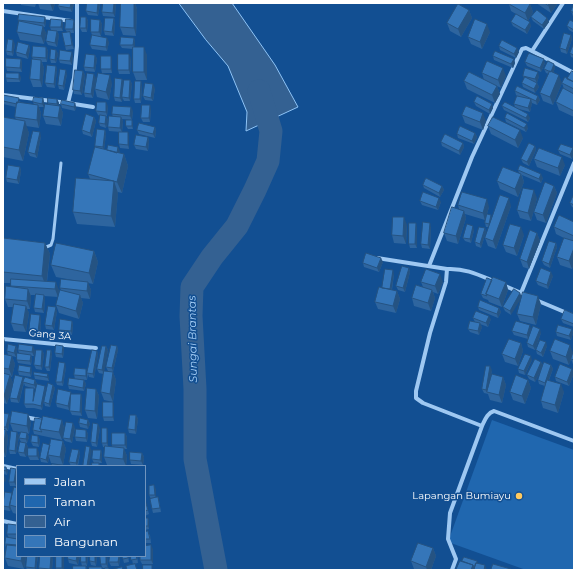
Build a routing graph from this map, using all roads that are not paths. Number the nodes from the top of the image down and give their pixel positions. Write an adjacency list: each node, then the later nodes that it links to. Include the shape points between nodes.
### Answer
1 (563, 3): 5 (street)
2 (78, 4): 4 (street)
3 (3, 11): 4 (street)
4 (78, 21): 8 (street, via 78,46)
5 (532, 51): 6 (street); 14 (street, via 522,49 472,158)
6 (574, 73)
7 (3, 95): 8 (street)
8 (68, 103): 9 (street)
9 (93, 107)
10 (61, 163): 12 (lane, via 53,239 51,245 46,248)
11 (574, 163): 16 (street)
12 (39, 247)
13 (377, 258): 14 (street)
14 (429, 266): 15 (street)
15 (447, 269): 16 (street, via 477,274); 22 (street, via 446,282 430,333 416,398 422,403)
16 (521, 293): 17 (street)
17 (574, 316)
18 (3, 339): 19 (street, Gang 3A)
19 (96, 348)
20 (17, 416): 21 (street)
21 (46, 421)
22 (482, 426): 23 (street, via 490,412 494,411); 28 (street, via 450,513 448,539 456,559)
23 (574, 441)
24 (3, 466): 25 (street)
25 (16, 468)
26 (3, 521): 27 (street)
27 (16, 524)
28 (452, 570)

